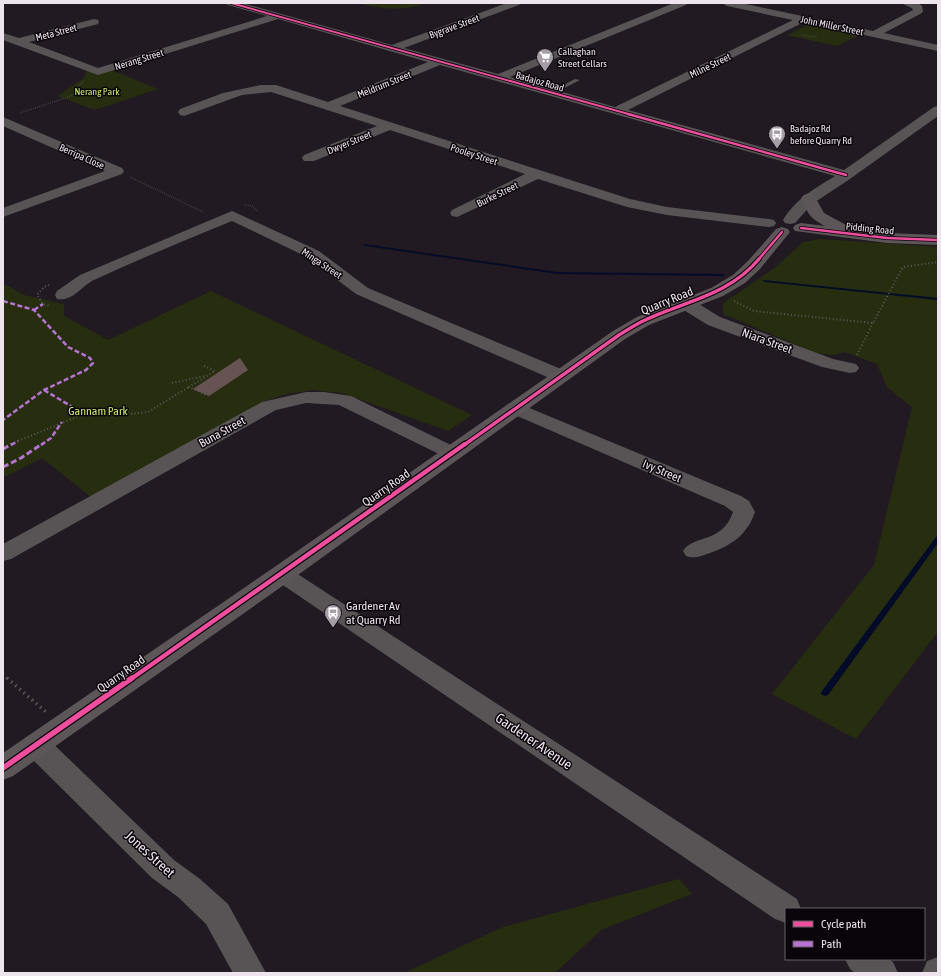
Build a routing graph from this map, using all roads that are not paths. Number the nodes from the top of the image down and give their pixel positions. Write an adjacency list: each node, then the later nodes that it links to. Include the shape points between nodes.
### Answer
1 (231, 3): 6 (street, Badajoz Road)
2 (516, 3): 12 (street, Bygrave Street)
3 (684, 3): 15 (street)
4 (727, 3): 7 (street, John Miller Street)
5 (908, 3): 9 (street, via 917,6 918,11)
6 (278, 16): 11 (street, Nerang Street, via 98,72); 12 (street, Badajoz Road)
7 (803, 19): 9 (street, John Miller Street); 20 (street, Milne Street)
8 (94, 22): 11 (street, Meta Street)
9 (875, 34): 13 (street, John Miller Street)
10 (3, 36): 11 (street)
11 (18, 42)
12 (393, 48): 14 (street, Badajoz Road)
13 (938, 48)
14 (440, 61): 15 (street, Badajoz Road); 18 (street, Meldrum Street)
15 (498, 78): 17 (street, Badajoz Road)
16 (577, 80): 17 (lane)
17 (551, 93): 20 (street, Badajoz Road)
18 (329, 106): 21 (street, Pooley Street, via 272,88 261,88); 23 (street, Pooley Street)
19 (938, 110): 26 (street, Quarry Road)
20 (616, 111): 26 (street, Badajoz Road)
21 (184, 112)
22 (3, 121): 28 (street, Berripa Close, via 116,171)
23 (389, 126): 24 (street, Dwyer Street); 25 (street, Pooley Street)
24 (309, 158)
25 (537, 174): 29 (street, Burke Street); 30 (street, Pooley Street, via 649,208)
26 (846, 175): 27 (street, Quarry Road)
27 (809, 198): 30 (street, Quarry Road, via 796,210); 31 (street, via 818,216)
28 (3, 213)
29 (457, 213)
30 (785, 226): 31 (street, Pidding Road); 34 (street, Quarry Road, via 754,265 739,279)
31 (854, 235): 32 (street, Pidding Road)
32 (938, 240)
33 (56, 295): 36 (street, Minga Street, via 86,278 232,215 313,254 362,291)
34 (688, 304): 35 (street, Niara Street, via 714,321 828,364); 36 (street, Quarry Road, via 643,321)
35 (850, 368)
36 (561, 376): 37 (street, Quarry Road)
37 (514, 408): 38 (street, Quarry Road); 39 (street, Ivy Street, via 740,506 744,512 742,522 734,532 718,542)
38 (452, 453): 40 (street, Buna Street, via 344,400 326,396 291,399 270,406); 41 (street, Quarry Road)
39 (694, 551)
40 (3, 554)
41 (282, 574): 42 (street, Quarry Road); 44 (street, Gardener Avenue)
42 (36, 745): 43 (street, Quarry Road); 46 (street, Jones Street, via 163,869 189,888 217,914)
43 (3, 768)
44 (785, 908)
45 (862, 960): 47 (street)
46 (250, 973)
47 (882, 973)

